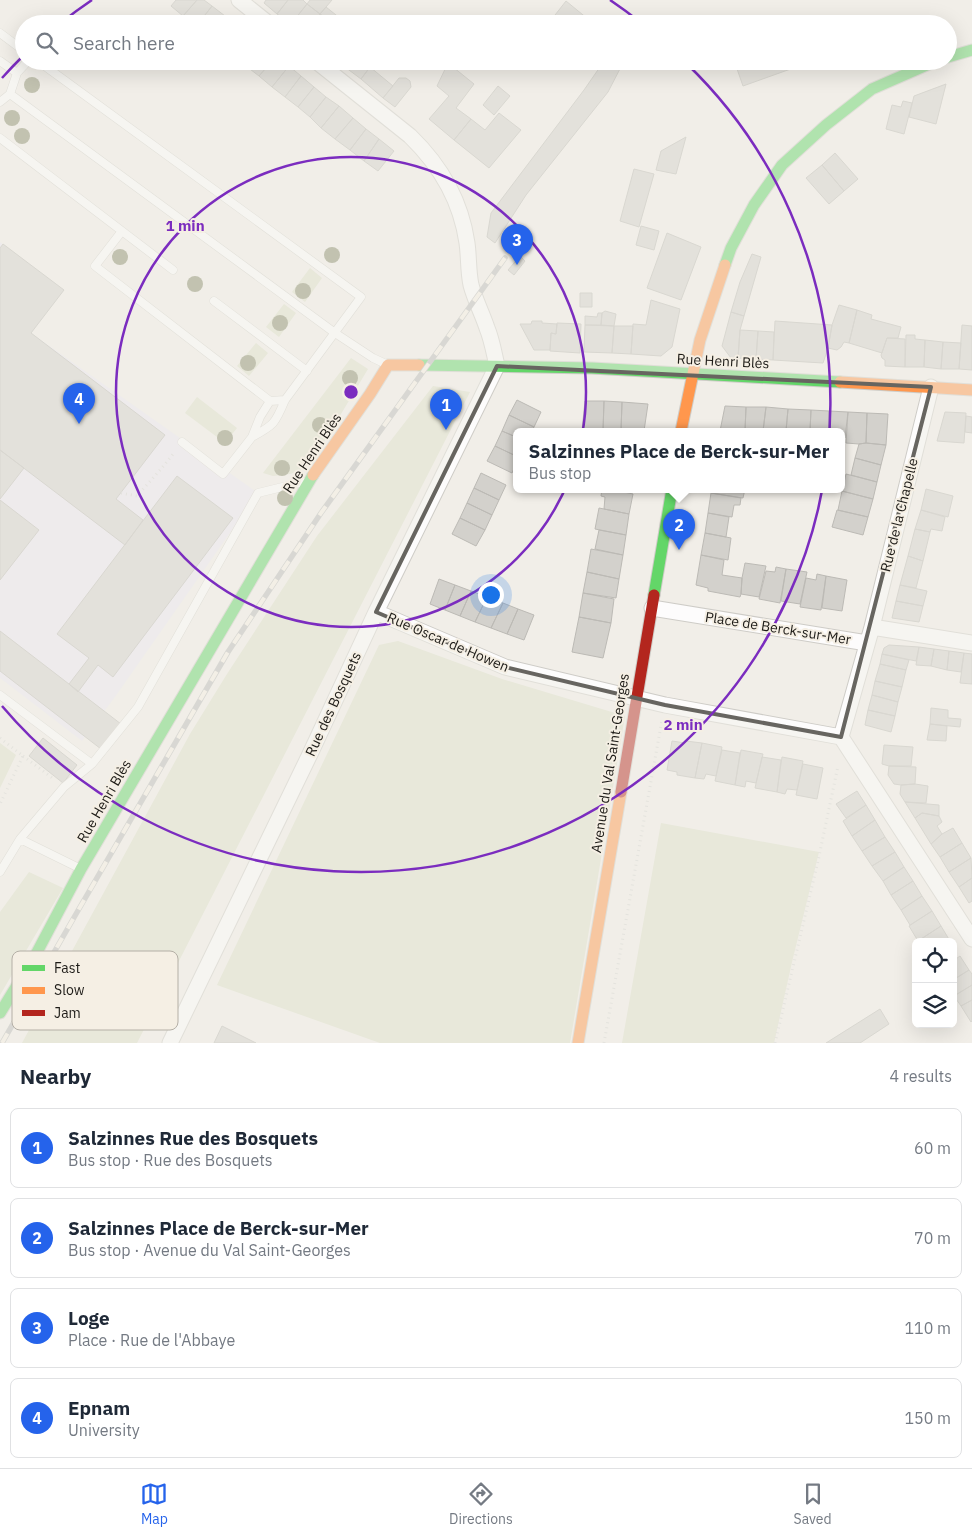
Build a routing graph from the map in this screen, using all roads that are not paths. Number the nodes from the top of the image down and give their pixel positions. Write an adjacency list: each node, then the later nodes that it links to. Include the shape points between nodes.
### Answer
1 (239, 0): 2 (street)
2 (258, 15)
3 (0, 34): 4 (lane)
4 (15, 45)
5 (972, 50): 6 (street)
6 (957, 54)
7 (0, 61): 12 (lane)
8 (20, 70): 12 (lane)
9 (50, 70): 19 (lane, via 361,297)
10 (327, 70): 21 (street, via 410,136 443,176 460,211 471,285 488,329)
11 (914, 70): 23 (street, via 872,89 782,165 754,205 731,248 700,340)
12 (17, 73): 13 (lane)
13 (10, 94): 14 (lane); 19 (lane)
14 (0, 102)
15 (0, 138): 16 (lane)
16 (122, 231): 17 (lane); 27 (lane, via 95,266)
17 (173, 270)
18 (214, 301): 22 (lane)
19 (335, 333): 20 (lane); 22 (lane)
20 (388, 365): 21 (street, Rue Henri Blès); 31 (street, Rue Henri Blès)
21 (497, 366): 23 (street, Rue Henri Blès); 34 (street, Rue des Bosquets)
22 (307, 371): 26 (lane)
23 (693, 374): 24 (street, Rue Henri Blès); 28 (street)
24 (931, 386): 25 (street, Rue Henri Blès); 35 (street, Rue de la Chapelle)
25 (972, 390)
26 (285, 400): 27 (lane); 29 (lane, via 271,427)
27 (270, 401): 29 (lane)
28 (683, 428)
29 (252, 437): 30 (lane, via 223,474)
30 (182, 442)
31 (309, 481): 41 (lane, via 258,493 138,706); 43 (street, Rue Henri Blès)
32 (671, 493): 33 (street, Avenue du Val Saint-Georges)
33 (652, 608): 36 (street, Place de Berck-sur-Mer); 39 (street, Avenue du Val Saint-Georges)
34 (376, 612): 39 (street, Rue Oscar de Howen, via 505,667); 49 (street, Rue des Bosquets)
35 (872, 626): 36 (street, Rue de la Chapelle); 37 (street)
36 (867, 642): 40 (street, Place de Berck-sur-Mer)
37 (972, 643)
38 (0, 695): 41 (lane)
39 (636, 698): 40 (street); 52 (street, Avenue du Val Saint-Georges)
40 (842, 739): 45 (street)
41 (92, 764): 42 (lane, via 64,786)
42 (20, 840): 43 (lane); 44 (lane)
43 (81, 869): 46 (street, Rue Henri Blès)
44 (0, 872)
45 (972, 939)
46 (38, 951)
47 (12, 993): 48 (street, Rue Henri Blès)
48 (0, 1012)
49 (178, 1026)
50 (176, 1030): 51 (street, Rue des Bosquets)
51 (170, 1043)
52 (578, 1043)

